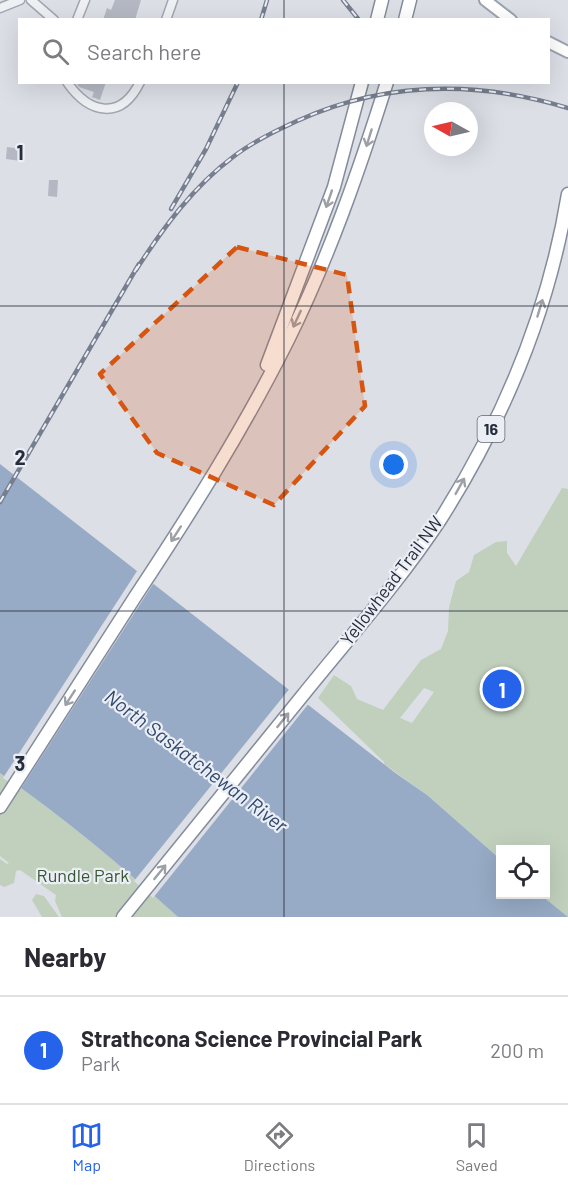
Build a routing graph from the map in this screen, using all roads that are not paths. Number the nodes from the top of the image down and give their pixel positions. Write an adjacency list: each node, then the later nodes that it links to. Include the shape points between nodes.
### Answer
1 (20, 0): 8 (street)
2 (31, 0): 9 (street)
3 (85, 0): 10 (street)
4 (173, 0): 11 (street)
5 (382, 0): 12 (highway)
6 (410, 0): 13 (highway)
7 (485, 0): 14 (main road)
8 (0, 8)
9 (52, 18)
10 (78, 18)
11 (167, 18)
12 (378, 18)
13 (406, 18)
14 (508, 18)
15 (550, 43): 16 (main road)
16 (568, 52)
17 (68, 84): 18 (street, via 87,103 112,108 123,106)
18 (139, 84)
19 (361, 84): 22 (highway, one-way to 22, via 334,187)
20 (386, 84): 22 (highway, one-way to 22, via 330,245 288,340)
21 (568, 194): 24 (highway, Yellowhead Trail NW / 16, one-way to 21, via 389,589 456,493 495,420 530,341)
22 (251, 410): 23 (highway, one-way to 23, via 208,485)
23 (0, 807)
24 (123, 917)

